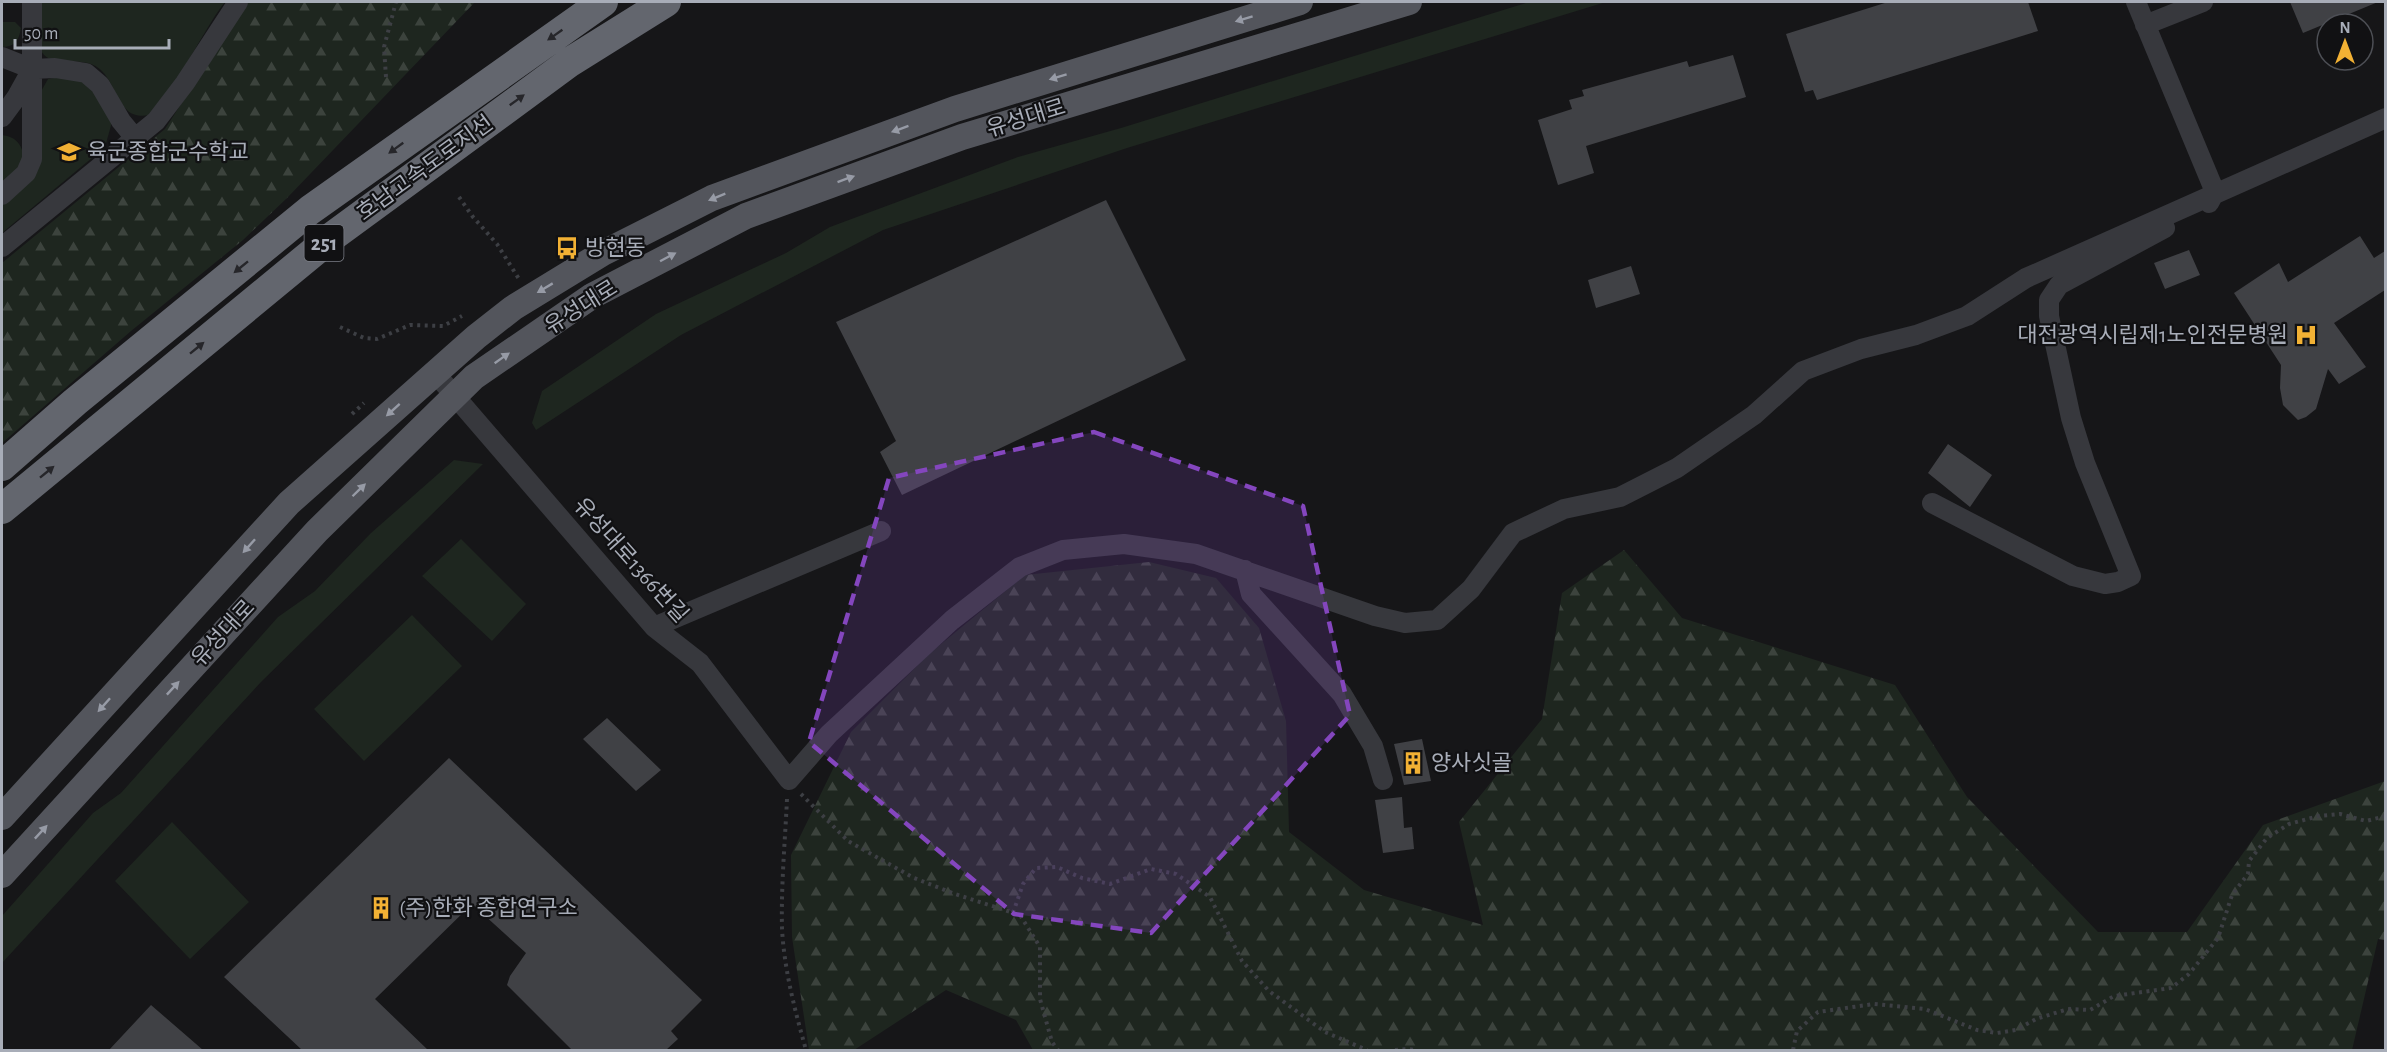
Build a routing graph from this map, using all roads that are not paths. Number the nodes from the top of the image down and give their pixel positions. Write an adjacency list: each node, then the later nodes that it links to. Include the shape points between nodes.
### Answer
1 (32, 2): 11 (street)
2 (238, 2): 16 (street, via 185,83 156,121)
3 (603, 2): 22 (highway, 호남고속도로지선 / 251, one-way to 22, via 310,210)
4 (666, 2): 24 (highway, 호남고속도로지선 / 251, one-way to 4, via 333,236 570,62)
5 (1300, 2): 20 (main road, 유성대로, one-way to 20, via 954,109 712,198 603,253 513,308)
6 (1409, 2): 21 (main road, 유성대로, one-way to 6, via 474,377 592,296 746,216 962,137)
7 (2136, 2): 9 (street)
8 (2203, 2): 9 (street)
9 (2145, 25): 17 (street)
10 (2, 57): 11 (street)
11 (32, 69): 12 (street); 15 (street); 16 (street, via 77,71 93,78)
12 (2, 117)
13 (2385, 118): 17 (street)
14 (2, 127): 15 (street, via 14,126)
15 (32, 133): 18 (street, via 32,159 26,173)
16 (135, 138): 19 (street)
17 (2215, 192): 23 (street, via 2208,205 2059,285 2049,300 2049,316 2085,463 2131,576 2106,584 2073,576); 26 (street, via 2026,278 1966,316 1803,371 1754,415 1677,468 1620,497 1564,510 1513,533 1471,589 1437,620 1405,623 1375,616)
18 (2, 195)
19 (2, 247)
20 (435, 373): 21 (street, 유성대로1366번길); 29 (main road, 유성대로, one-way to 29, via 289,503)
21 (455, 397): 27 (street, 유성대로1366번길); 30 (main road, 유성대로, one-way to 21, via 317,531)
22 (2, 466)
23 (1932, 503)
24 (2, 509)
25 (881, 531): 27 (street)
26 (1245, 570): 27 (street, 유성대로1366번길, via 1196,554 1124,544 1063,550 1020,567 916,652 829,734 789,780 700,663); 28 (street, via 1251,594 1342,694 1373,746)
27 (654, 627)
28 (1383, 780)
29 (2, 817)
30 (2, 875)

